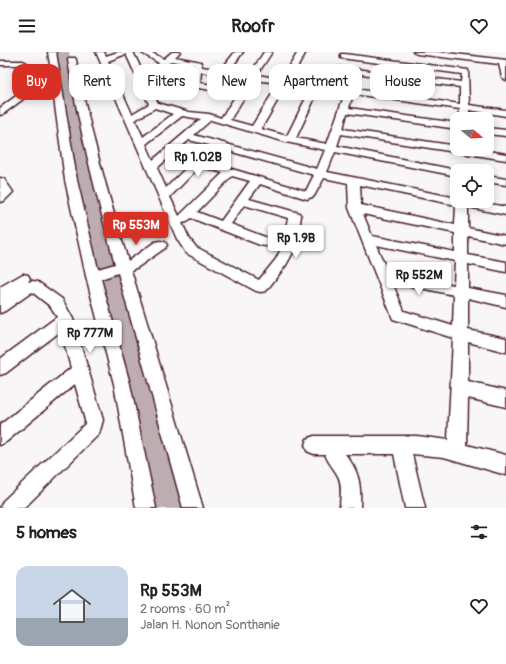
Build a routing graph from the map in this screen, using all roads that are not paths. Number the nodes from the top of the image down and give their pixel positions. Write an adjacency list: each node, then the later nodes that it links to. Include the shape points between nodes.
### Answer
1 (52, 52): 26 (street)
2 (125, 52): 11 (street)
3 (129, 52): 18 (street)
4 (144, 52): 13 (street)
5 (239, 52): 21 (street)
6 (268, 52): 22 (street)
7 (302, 52): 23 (street)
8 (417, 52): 10 (street)
9 (344, 54): 14 (street); 24 (street)
10 (465, 55): 15 (street); 25 (street)
11 (101, 56): 47 (street)
12 (72, 60): 26 (street)
13 (167, 60): 19 (street); 20 (street)
14 (391, 62): 25 (street)
15 (505, 62): 27 (street)
16 (0, 63): 17 (street)
17 (23, 63)
18 (135, 64)
19 (177, 64)
20 (198, 64)
21 (230, 64)
22 (260, 64)
23 (295, 64)
24 (340, 64)
25 (465, 72): 29 (street)
26 (64, 76): 38 (street); 40 (street); 42 (street, via 39,83)
27 (506, 76)
28 (435, 81): 29 (street)
29 (464, 85): 36 (street)
30 (362, 91): 36 (street)
31 (152, 100): 37 (street)
32 (237, 100): 48 (street)
33 (273, 100): 50 (street)
34 (309, 100): 55 (street)
35 (347, 100): 41 (street)
36 (464, 104): 39 (street); 43 (street); 44 (street)
37 (154, 105): 45 (street); 47 (street)
38 (80, 107): 40 (street); 90 (street)
39 (506, 107)
40 (62, 109): 92 (street, via 71,180)
41 (344, 110): 49 (street); 51 (street)
42 (0, 112)
43 (464, 112)
44 (506, 113)
45 (184, 114): 46 (street); 56 (street)
46 (206, 119): 48 (street); 54 (street); 59 (street)
47 (129, 120): 56 (street)
48 (224, 121): 50 (street)
49 (450, 125)
50 (255, 130): 55 (street)
51 (338, 131): 58 (street); 59 (street)
52 (494, 131): 53 (street)
53 (506, 133)
54 (187, 136): 57 (street); 63 (street)
55 (290, 140): 59 (street)
56 (140, 144): 63 (street)
57 (216, 144): 62 (street); 66 (street)
58 (450, 148)
59 (329, 153): 65 (street); 66 (street)
60 (494, 155): 61 (street)
61 (506, 157)
62 (198, 162): 64 (street); 72 (street)
63 (151, 168): 72 (street)
64 (230, 172): 67 (street); 80 (street)
65 (450, 172)
66 (321, 174): 67 (street, via 307,195); 70 (street)
67 (258, 180): 75 (street)
68 (494, 180): 71 (street)
69 (0, 181): 73 (street, via 7,192)
70 (354, 181): 74 (street); 76 (street)
71 (506, 182)
72 (164, 196): 81 (street)
73 (0, 198)
74 (450, 200)
75 (242, 201): 81 (street, via 295,216 289,247 262,287 191,250); 82 (street)
76 (355, 208): 83 (street); 84 (street)
77 (462, 208): 83 (street)
78 (491, 208): 79 (street)
79 (506, 211)
80 (189, 213): 81 (street); 82 (street)
81 (177, 225)
82 (223, 226): 86 (street)
83 (462, 231): 85 (street); 88 (street)
84 (368, 239): 88 (street); 91 (street)
85 (506, 240)
86 (265, 242)
87 (160, 245): 90 (street, via 133,264)
88 (462, 258): 89 (street); 94 (street)
89 (506, 267)
90 (121, 268): 92 (street); 113 (street)
91 (382, 275): 94 (street); 99 (street, via 398,315)
92 (93, 276): 112 (street, via 122,384)
93 (23, 279): 95 (street)
94 (461, 291): 96 (street); 99 (street)
95 (0, 294)
96 (506, 301)
97 (0, 307): 98 (street, via 33,286 57,303)
98 (64, 319): 101 (street); 102 (street)
99 (460, 334): 100 (street); 103 (street)
100 (506, 345)
101 (0, 368)
102 (80, 370): 105 (street); 111 (street, via 94,420 93,428)
103 (460, 388): 104 (street); 107 (street)
104 (506, 399)
105 (0, 436)
106 (401, 445): 107 (street); 114 (street, via 323,445 346,470 351,484); 115 (street)
107 (457, 451): 108 (street)
108 (506, 465)
109 (0, 500): 110 (street)
110 (6, 508)
111 (10, 508)
112 (146, 508)
113 (193, 508)
114 (350, 508)
115 (415, 508)

